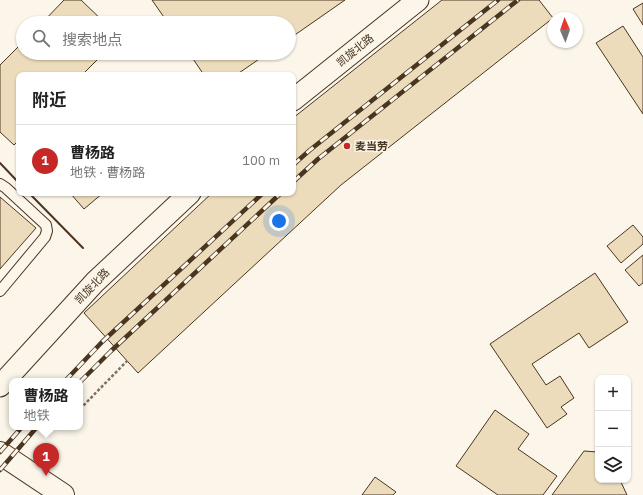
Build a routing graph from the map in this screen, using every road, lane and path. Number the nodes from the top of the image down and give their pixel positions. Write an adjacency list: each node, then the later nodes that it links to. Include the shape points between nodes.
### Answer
1 (418, 0): 2 (street, 凯旋北路)
2 (296, 98)
3 (0, 184): 5 (lane, via 46,225 47,231 45,237)
4 (187, 196): 7 (street, 凯旋北路, via 95,282)
5 (0, 292)
6 (127, 361): 8 (path)
7 (0, 386)
8 (83, 406)
9 (0, 453): 10 (main road)
10 (63, 495)

